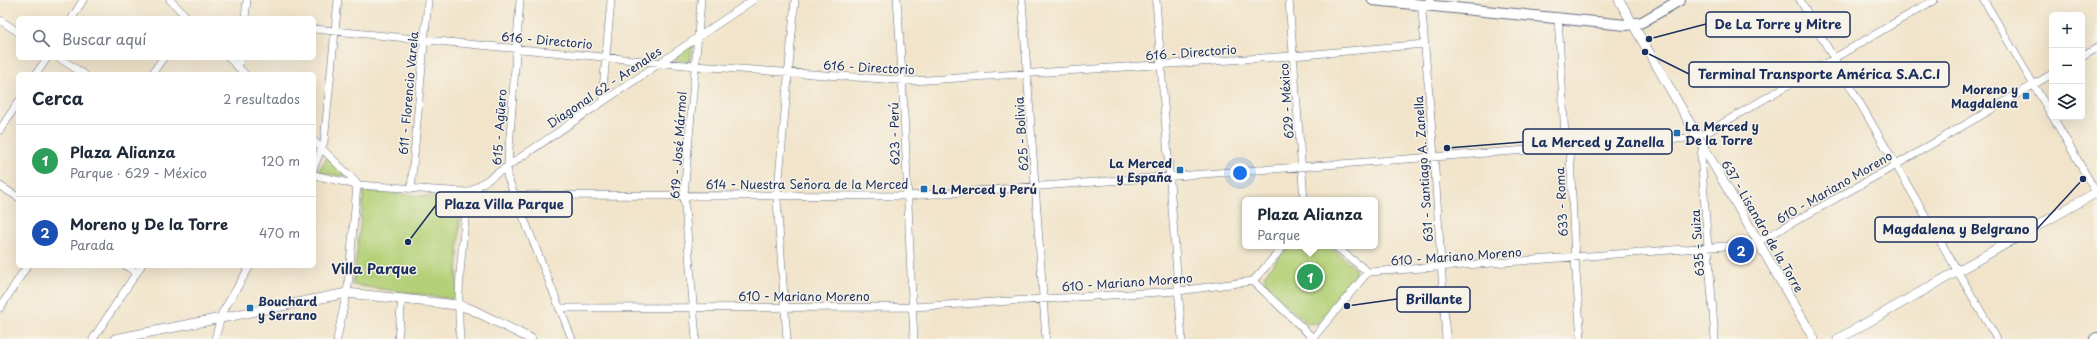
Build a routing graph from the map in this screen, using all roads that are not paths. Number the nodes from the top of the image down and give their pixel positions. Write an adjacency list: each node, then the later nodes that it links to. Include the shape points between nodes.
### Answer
1 (83, 0): 22 (street)
2 (170, 0): 23 (street)
3 (247, 0): 24 (street)
4 (338, 0): 30 (street)
5 (428, 0): 32 (street, 611 - Florencio Varela)
6 (520, 0): 35 (street, 615 - Agüero)
7 (611, 0): 38 (street)
8 (702, 0): 31 (street, 619 - José Mármol)
9 (753, 0): 31 (street, Diagonal 62 - Arenales)
10 (795, 0): 54 (street)
11 (897, 0): 56 (street, 623 - Perú)
12 (1022, 0): 53 (street, 625 - Bolivia)
13 (1156, 0): 46 (street)
14 (1289, 0): 37 (street, 629 - México)
15 (1373, 0): 21 (main road)
16 (1619, 0): 27 (street, 637 - Lisandro de la Torre)
17 (1680, 0): 27 (main road, via 1642,22)
18 (1800, 0): 39 (street)
19 (1934, 0): 39 (street, 614 - Nuestra Señora de la Merced)
20 (1984, 0): 57 (street)
21 (1427, 2): 25 (main road); 33 (street, 631 - Santiago A. Zanella, via 1422,12)
22 (73, 16)
23 (186, 16)
24 (245, 16)
25 (1558, 17): 27 (main road); 65 (street, 633 - Roma, via 1565,137)
26 (0, 20): 29 (street)
27 (1633, 24): 63 (street, 637 - Lisandro de la Torre)
28 (316, 29): 30 (street, 616 - Directorio)
29 (16, 31)
30 (335, 31): 32 (street, 616 - Directorio); 67 (street)
31 (698, 36): 45 (street, Diagonal 62 - Arenales); 47 (street, 619 - José Mármol)
32 (424, 40): 35 (street, 616 - Directorio); 78 (street, 611 - Florencio Varela)
33 (1424, 44): 37 (street, 616 - Directorio); 68 (street, 631 - Santiago A. Zanella)
34 (2097, 48): 36 (street)
35 (516, 49): 38 (street, 616 - Directorio); 72 (street, 615 - Agüero)
36 (2085, 55)
37 (1294, 56): 46 (street, 616 - Directorio); 70 (street, 629 - México)
38 (605, 57): 45 (street, 616 - Directorio); 58 (street, via 602,89)
39 (1834, 59): 63 (street, 614 - Nuestra Señora de la Merced, via 1706,133); 71 (street)
40 (46, 60): 49 (street)
41 (62, 60): 50 (street)
42 (162, 60): 51 (street)
43 (231, 60): 48 (street)
44 (240, 60): 48 (street)
45 (660, 62): 47 (street, 616 - Directorio); 58 (street, Diagonal 62 - Arenales)
46 (1160, 65): 53 (street, 616 - Directorio); 74 (street)
47 (694, 66): 54 (street, 616 - Directorio); 83 (street, 619 - José Mármol)
48 (238, 67): 52 (street)
49 (37, 72)
50 (81, 72)
51 (153, 72)
52 (243, 72)
53 (1027, 73): 56 (street, 616 - Directorio); 77 (street, 625 - Bolivia)
54 (787, 74): 56 (street, 616 - Directorio); 81 (street)
55 (2049, 76): 57 (street, 610 - Mariano Moreno)
56 (904, 81): 85 (street, 623 - Perú)
57 (2034, 84): 60 (street); 71 (street, 610 - Mariano Moreno)
58 (604, 100): 72 (street, Diagonal 62 - Arenales)
59 (16, 105): 62 (street)
60 (2049, 111)
61 (2054, 120): 80 (street)
62 (0, 130)
63 (1696, 136): 65 (street, 614 - Nuestra Señora de la Merced); 66 (street, 637 - Lisandro de la Torre)
64 (316, 142): 67 (street)
65 (1568, 146): 68 (street, 614 - Nuestra Señora de la Merced); 91 (street, 633 - Roma)
66 (1703, 146): 87 (street, 637 - Lisandro de la Torre); 88 (street, 635 - Suiza, via 1701,155)
67 (323, 149): 69 (street); 75 (street)
68 (1434, 155): 70 (street, 614 - Nuestra Señora de la Merced); 94 (street, 631 - Santiago A. Zanella)
69 (316, 163)
70 (1302, 165): 74 (street, 614 - Nuestra Señora de la Merced); 86 (street, 629 - México)
71 (1896, 166): 87 (street, 610 - Mariano Moreno); 97 (street)
72 (506, 168): 79 (street, Diagonal 62 - Arenales); 82 (street, 615 - Agüero)
73 (316, 175): 75 (street, 614 - Nuestra Señora de la Merced)
74 (1169, 175): 77 (street, 614 - Nuestra Señora de la Merced); 99 (street)
75 (357, 185): 78 (street, 614 - Nuestra Señora de la Merced); 100 (street)
76 (0, 186): 84 (street)
77 (1035, 186): 85 (street, 614 - Nuestra Señora de la Merced); 102 (street, 625 - Bolivia)
78 (410, 189): 79 (street, 614 - Nuestra Señora de la Merced)
79 (468, 192): 82 (street, 614 - Nuestra Señora de la Merced); 103 (street)
80 (2097, 193): 97 (street)
81 (777, 194): 83 (street, 614 - Nuestra Señora de la Merced); 85 (street, 614 - Nuestra Señora de la Merced); 105 (street)
82 (514, 195): 83 (street, 614 - Nuestra Señora de la Merced); 108 (street, 615 - Agüero)
83 (684, 195): 104 (street, 619 - José Mármol)
84 (16, 196)
85 (906, 196): 106 (street, 623 - Perú)
86 (1304, 197)
87 (1759, 243): 88 (street, 610 - Mariano Moreno); 127 (street, 637 - Lisandro de la Torre)
88 (1709, 248): 91 (street, 610 - Mariano Moreno); 126 (street, 635 - Suiza)
89 (1281, 249): 98 (street)
90 (1339, 249): 96 (street)
91 (1574, 259): 94 (street, 610 - Mariano Moreno); 125 (street, 633 - Roma)
92 (26, 268): 107 (street)
93 (249, 268): 109 (street)
94 (1441, 268): 96 (street, 610 - Mariano Moreno); 124 (street, 631 - Santiago A. Zanella)
95 (138, 269): 111 (street)
96 (1368, 272): 110 (street)
97 (1957, 272): 128 (street); 129 (street)
98 (1253, 281): 99 (street, 610 - Mariano Moreno); 110 (street)
99 (1178, 291): 102 (street, 610 - Mariano Moreno); 123 (street)
100 (347, 293): 101 (street); 109 (street); 114 (street)
101 (402, 298): 103 (street); 115 (street)
102 (1044, 298): 106 (street, 610 - Mariano Moreno); 122 (street, 625 - Bolivia)
103 (457, 305): 116 (street); 117 (street, via 471,309)
104 (693, 307): 105 (street, 610 - Mariano Moreno); 108 (street, 610 - Mariano Moreno); 119 (street, 619 - José Mármol)
105 (785, 307): 106 (street, 610 - Mariano Moreno); 120 (street)
106 (913, 307): 121 (street, 623 - Perú)
107 (0, 308)
108 (559, 308): 118 (street, 615 - Agüero)
109 (220, 319): 112 (street); 113 (street)
110 (1313, 338)
111 (92, 339)
112 (115, 339)
113 (215, 339)
114 (337, 339)
115 (398, 339)
116 (460, 339)
117 (531, 339)
118 (572, 339)
119 (696, 339)
120 (787, 339)
121 (914, 339)
122 (1046, 339)
123 (1182, 339)
124 (1446, 339)
125 (1581, 339)
126 (1715, 339)
127 (1814, 339)
128 (1838, 339)
129 (1997, 339)

